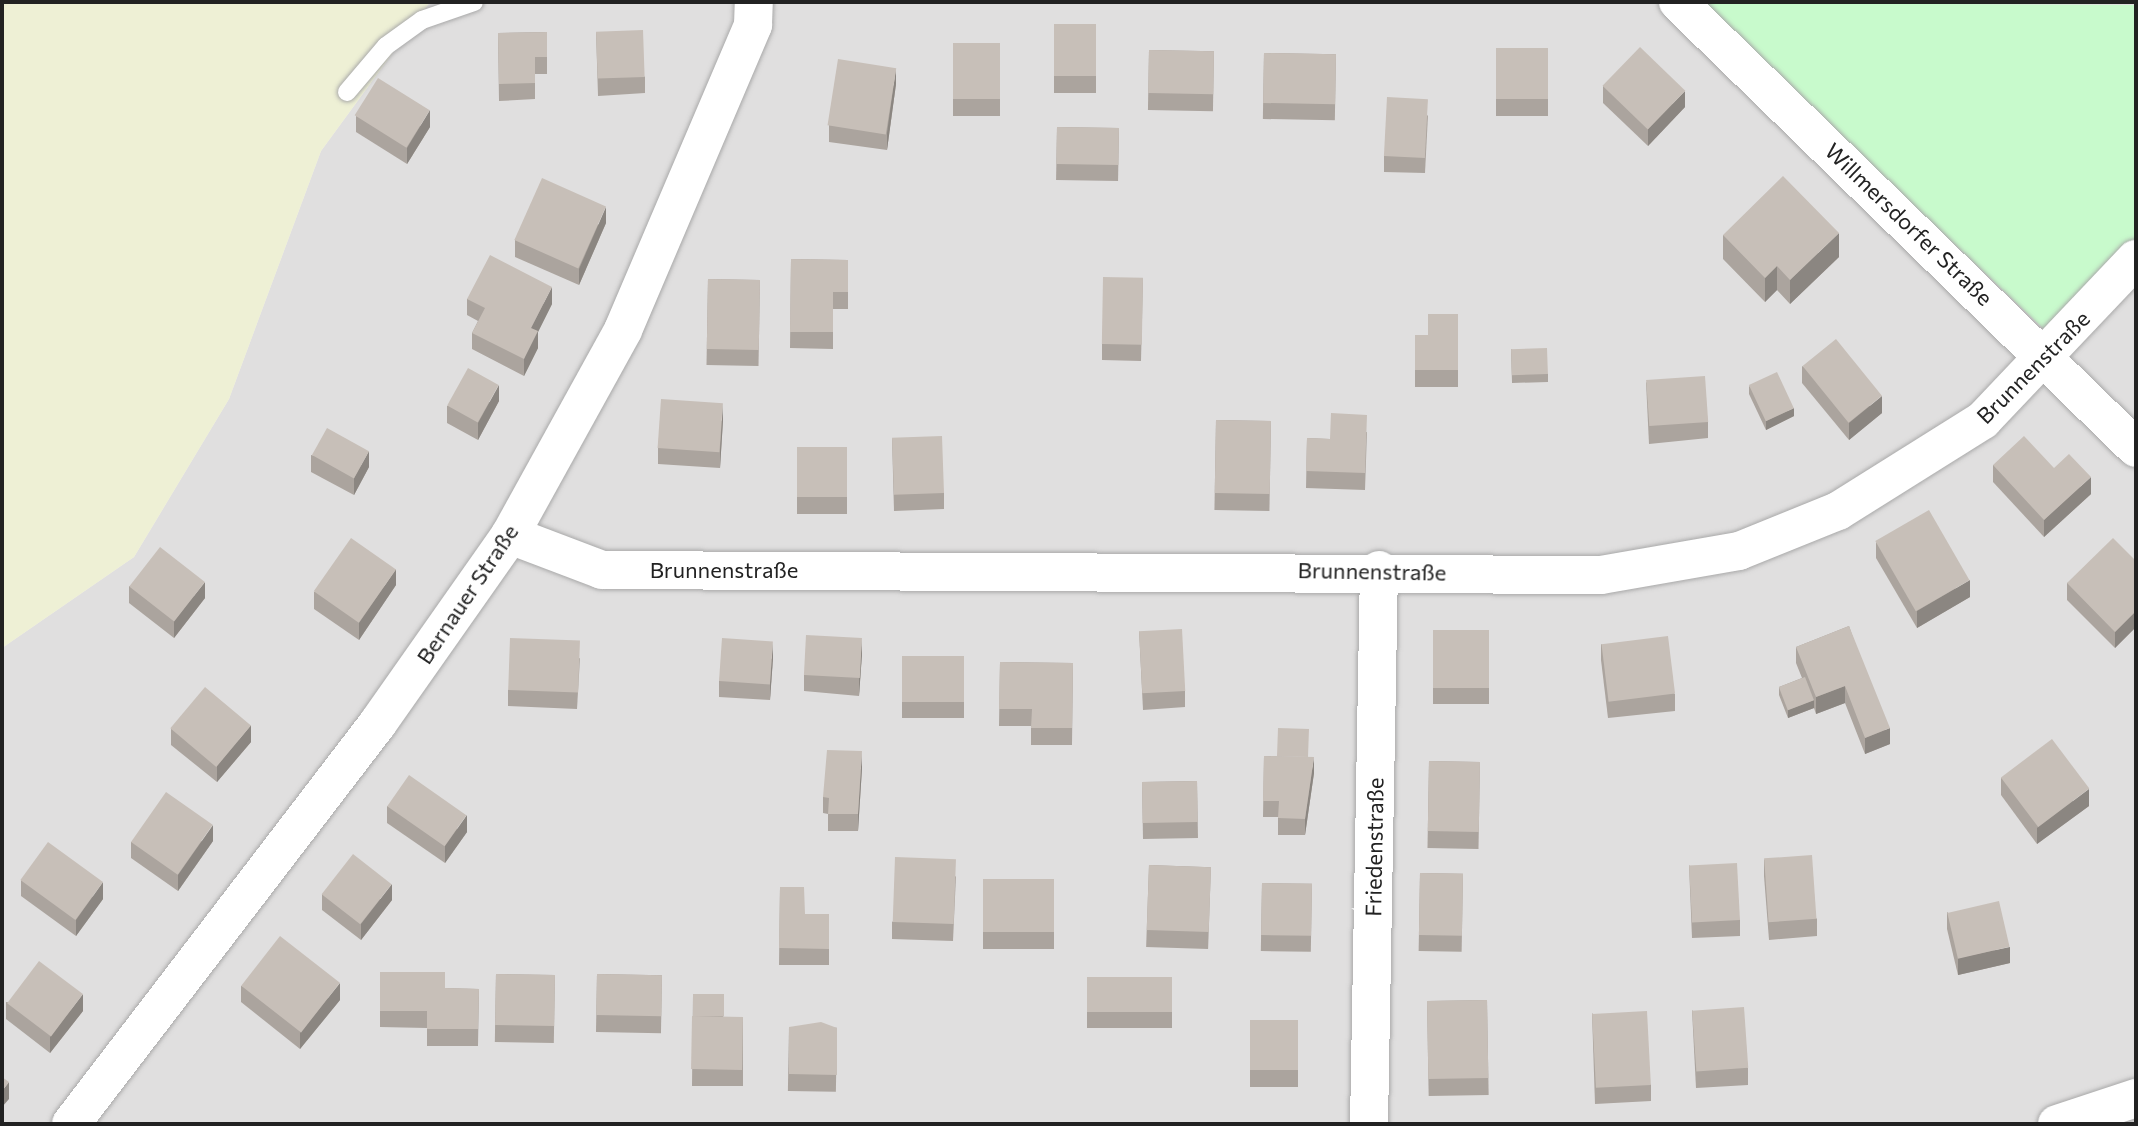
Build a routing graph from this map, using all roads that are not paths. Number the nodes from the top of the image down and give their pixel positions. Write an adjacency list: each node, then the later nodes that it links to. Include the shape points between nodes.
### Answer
1 (474, 2): 4 (lane, via 422,20 386,46)
2 (754, 2): 8 (street, Bernauer Straße, via 753,25 623,330)
3 (1678, 2): 6 (street, Willmersdorfer Straße)
4 (347, 92)
5 (2136, 259): 6 (street, Brunnenstraße)
6 (2048, 358): 7 (street, Willmersdorfer Straße); 9 (street, Brunnenstraße, via 1983,420 1851,503 1739,551 1601,575)
7 (2136, 448)
8 (510, 535): 9 (street, Brunnenstraße, via 602,570); 11 (street, Bernauer Straße, via 378,723)
9 (1379, 570): 12 (street, Friedenstraße)
10 (2136, 1098): 13 (street)
11 (71, 1124)
12 (1369, 1124)
13 (2057, 1124)

